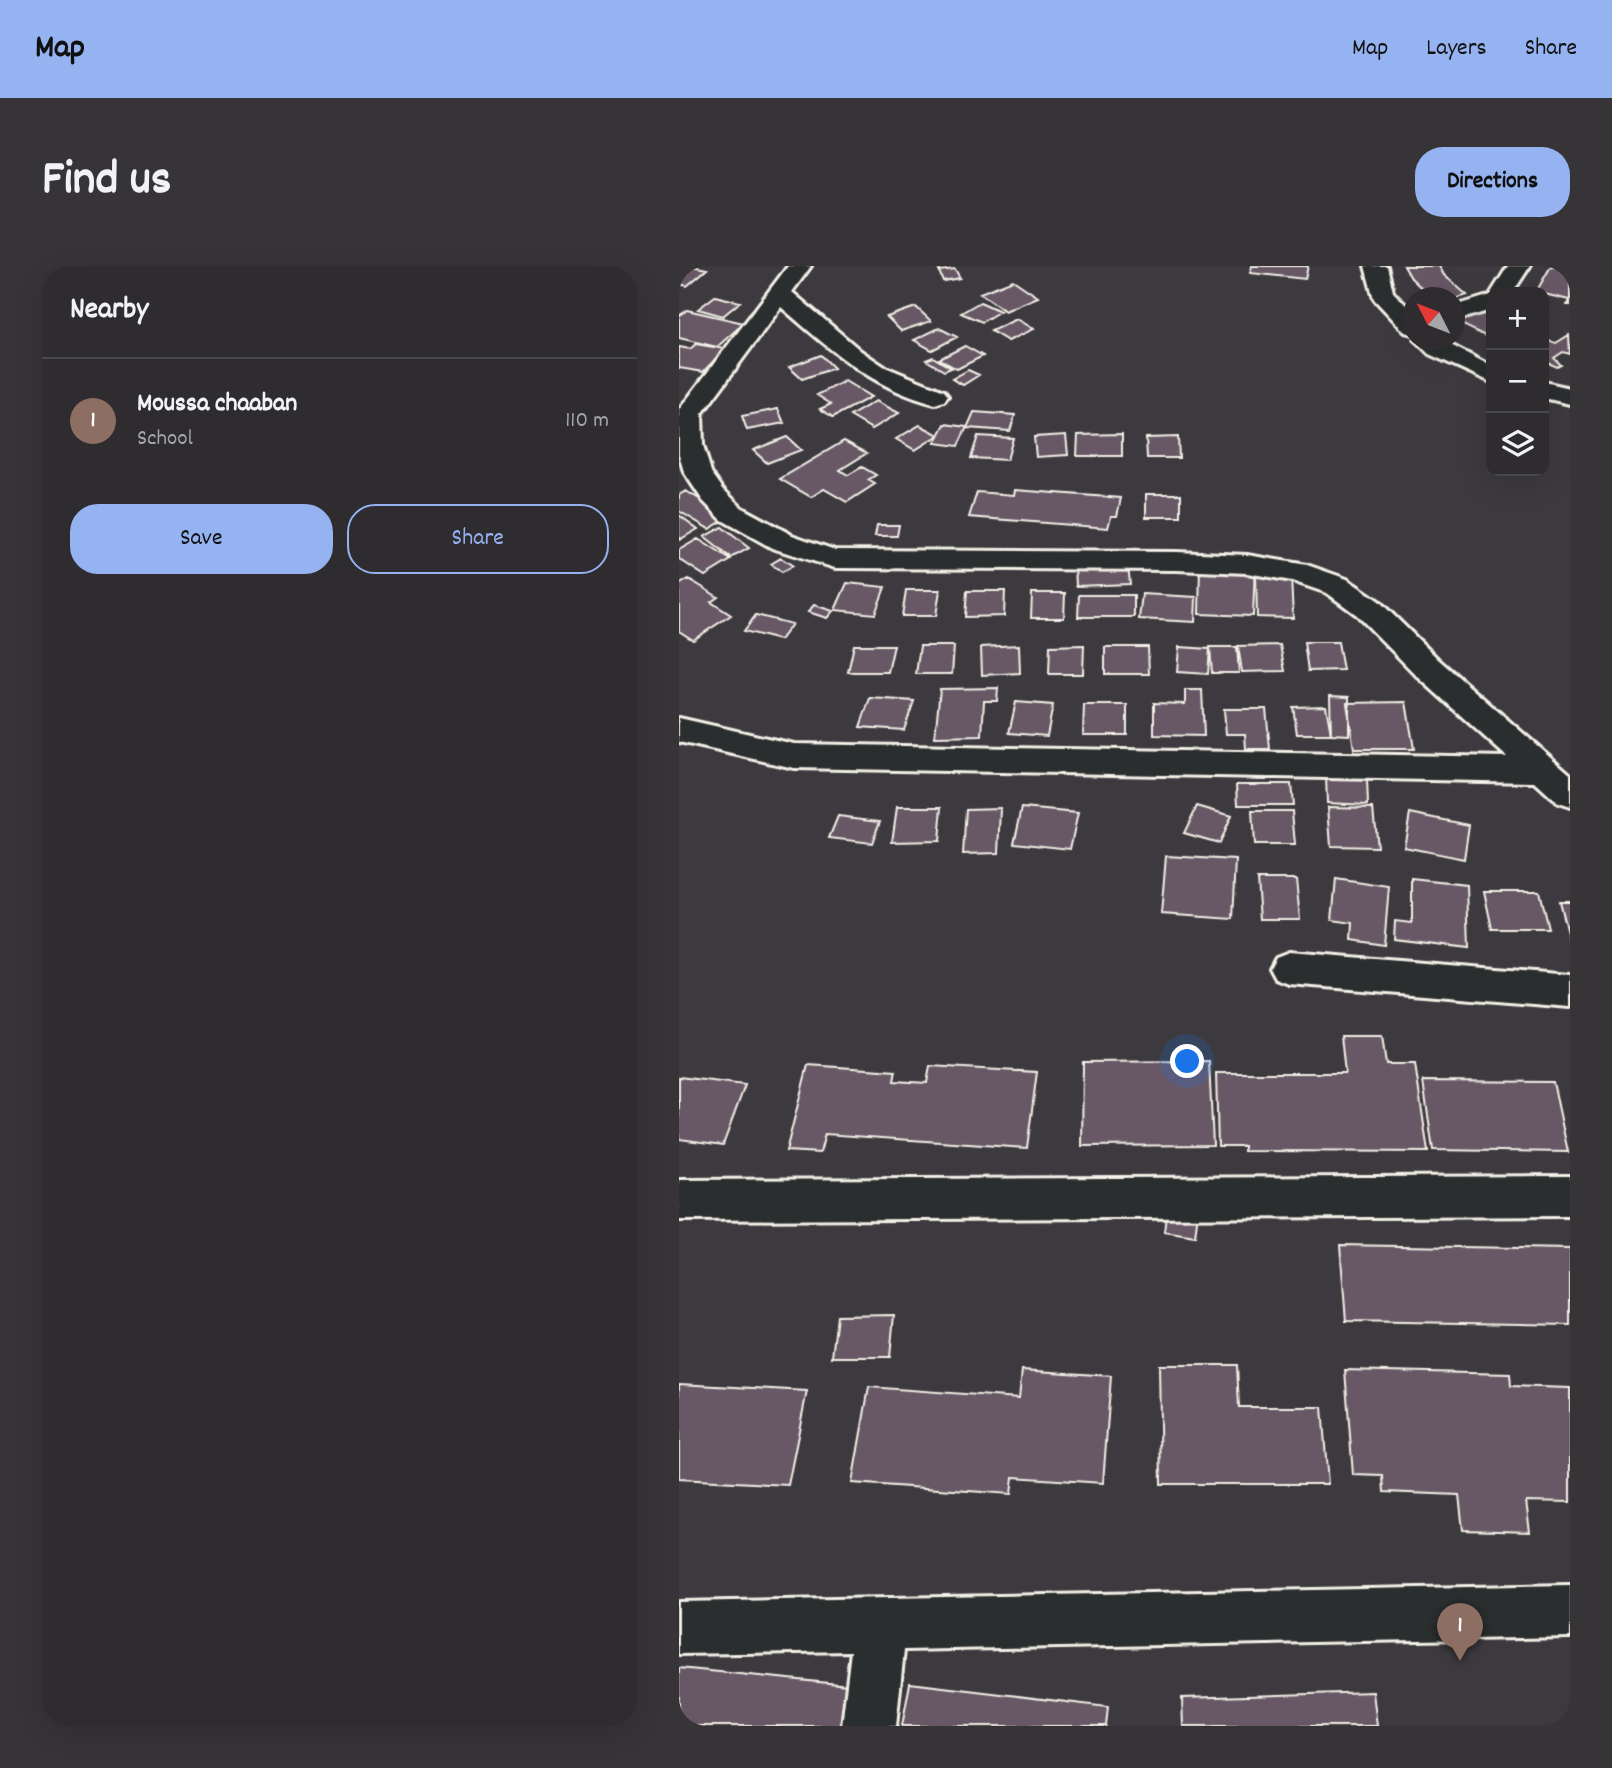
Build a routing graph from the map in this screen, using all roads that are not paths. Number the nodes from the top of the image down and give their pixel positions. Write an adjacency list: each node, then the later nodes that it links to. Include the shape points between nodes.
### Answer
1 (800, 266): 5 (street)
2 (1376, 266): 8 (street, via 1382,294)
3 (1518, 266): 4 (street)
4 (1505, 287)
5 (779, 293): 14 (street, via 876,372); 17 (street, via 689,414 684,434 689,463 702,492 725,514 797,550 835,559 1176,561 1297,572 1337,586 1369,608 1428,668)
6 (1486, 304): 7 (street)
7 (1465, 310)
8 (1402, 315)
9 (1440, 350): 10 (street)
10 (1486, 373)
11 (1570, 380): 12 (street)
12 (1549, 383)
13 (1549, 391): 15 (street)
14 (935, 396)
15 (1570, 396)
16 (679, 730): 17 (street, via 794,756)
17 (1543, 770): 18 (street)
18 (1570, 794)
19 (1289, 968): 20 (street)
20 (1570, 991)
21 (1570, 1196): 22 (street)
22 (679, 1200)
23 (1570, 1611): 24 (street)
24 (881, 1624): 25 (street); 26 (street)
25 (679, 1628)
26 (869, 1726)

